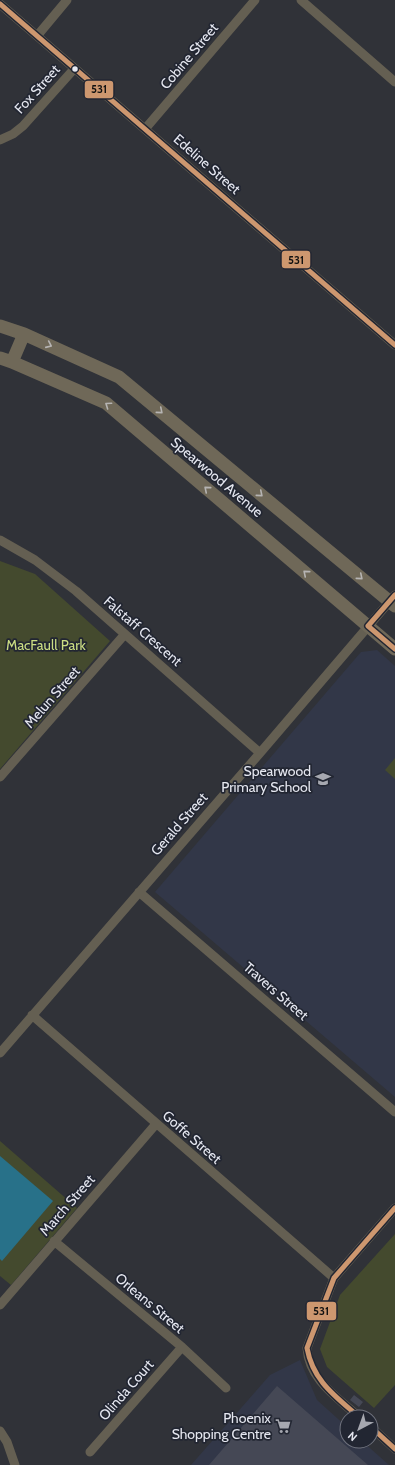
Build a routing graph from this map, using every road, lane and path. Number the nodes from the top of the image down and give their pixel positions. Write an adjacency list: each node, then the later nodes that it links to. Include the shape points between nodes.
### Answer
1 (67, 0): 5 (street)
2 (255, 0): 8 (street, Cobine Street)
3 (301, 0): 7 (street)
4 (0, 4): 5 (street, Edeline Street)
5 (37, 36): 6 (street, Edeline Street)
6 (74, 69): 8 (street, Edeline Street); 9 (street, Fox Street, via 23,126)
7 (395, 82)
8 (145, 129): 12 (street, Edeline Street)
9 (0, 140)
10 (0, 326): 11 (main road, Spearwood Avenue)
11 (24, 334): 13 (main road); 15 (main road, Spearwood Avenue, one-way to 15, via 119,377)
12 (395, 345)
13 (6, 360): 16 (main road, Spearwood Avenue, one-way to 13, via 106,403)
14 (0, 540): 17 (street, Falstaff Crescent, via 35,560 76,591)
15 (393, 600): 16 (street, Gerald Street)
16 (368, 626): 18 (main road, Spearwood Avenue); 19 (street, Gerald Street)
17 (125, 634): 19 (street, Falstaff Crescent); 20 (street, Melun Street)
18 (395, 649)
19 (260, 753): 21 (street, Gerald Street)
20 (0, 777)
21 (139, 892): 22 (street, Gerald Street); 24 (street, Travers Street)
22 (32, 1015): 23 (street, Gerald Street); 25 (street, Goffe Street)
23 (0, 1053)
24 (395, 1112)
25 (156, 1124): 27 (street, March Street); 28 (street, Goffe Street)
26 (395, 1208): 28 (street)
27 (54, 1241): 29 (street, March Street); 30 (street, Orleans Street)
28 (334, 1278): 32 (street, via 307,1348 308,1356 317,1378)
29 (0, 1305)
30 (182, 1347): 31 (street, Orleans Street); 36 (street, Olinda Court)
31 (226, 1388)
32 (350, 1409)
33 (0, 1431): 37 (street)
34 (379, 1434): 35 (street)
35 (395, 1448)
36 (90, 1452)
37 (15, 1465)

